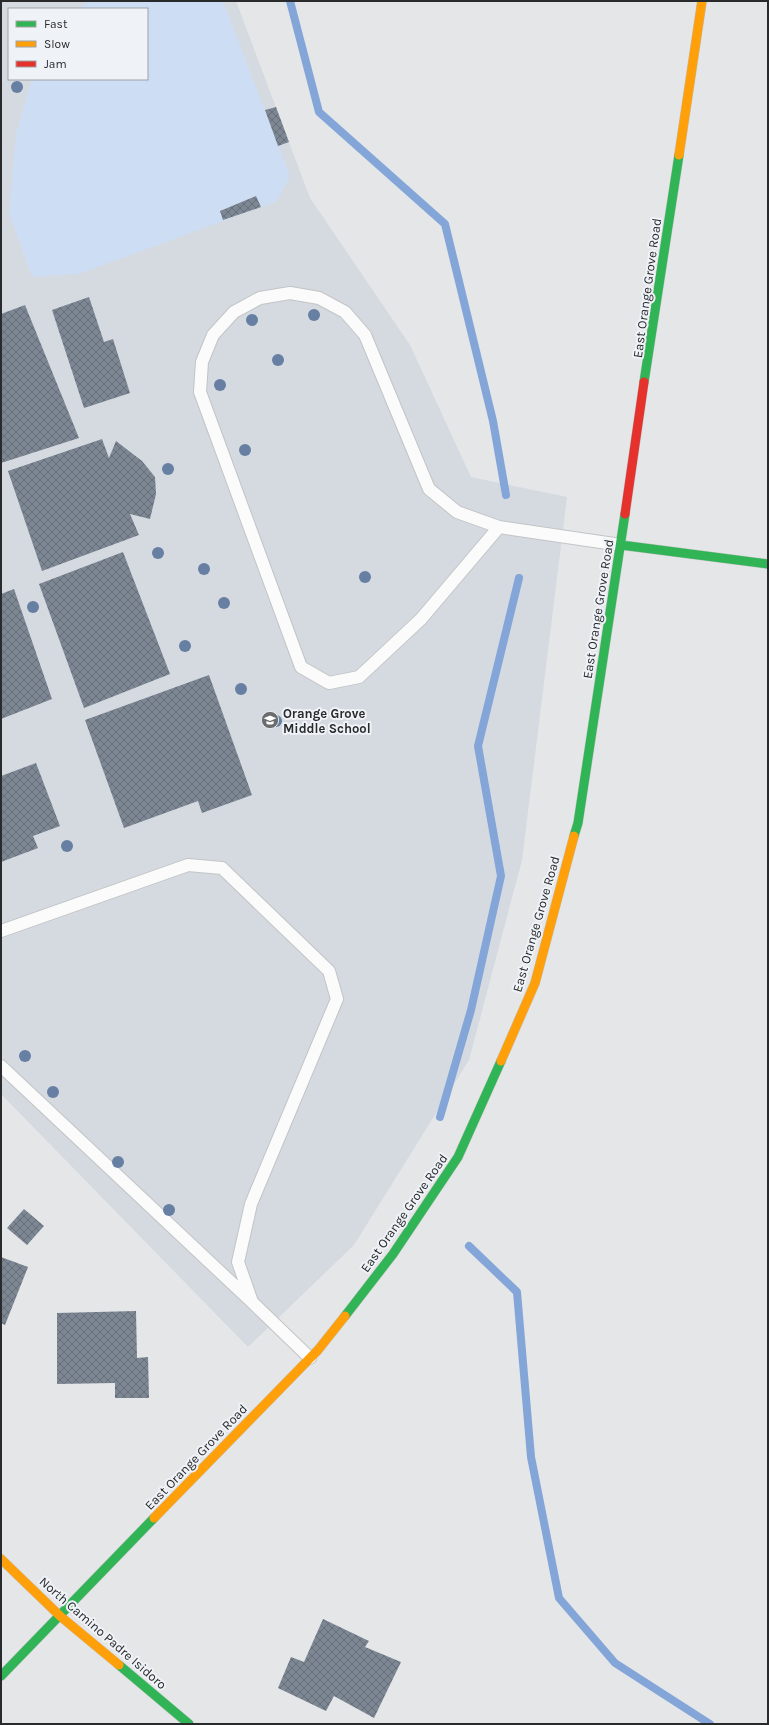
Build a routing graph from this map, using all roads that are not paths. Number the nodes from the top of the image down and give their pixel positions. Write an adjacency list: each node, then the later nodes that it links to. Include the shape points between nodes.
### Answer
1 (702, 1): 3 (main road, East Orange Grove Road)
2 (499, 527): 2 (lane, via 420,619 359,677 330,683 301,667 200,392 202,362 213,334 234,312 260,298 297,294 319,298 345,312 365,335 429,489 457,512); 3 (lane)
3 (622, 545): 4 (main road); 8 (main road, East Orange Grove Road, via 578,824 535,983 458,1157 393,1254)
4 (768, 564)
5 (1, 931): 7 (lane, via 188,865 222,868 329,971 337,999 252,1204 239,1255 238,1262)
6 (1, 1066): 7 (lane)
7 (252, 1302): 8 (lane)
8 (310, 1358): 10 (main road, East Orange Grove Road)
9 (1, 1559): 10 (main road, North Camino Padre Isidoro)
10 (60, 1616): 11 (main road, East Orange Grove Road); 12 (main road, North Camino Padre Isidoro)
11 (1, 1676)
12 (189, 1724)

